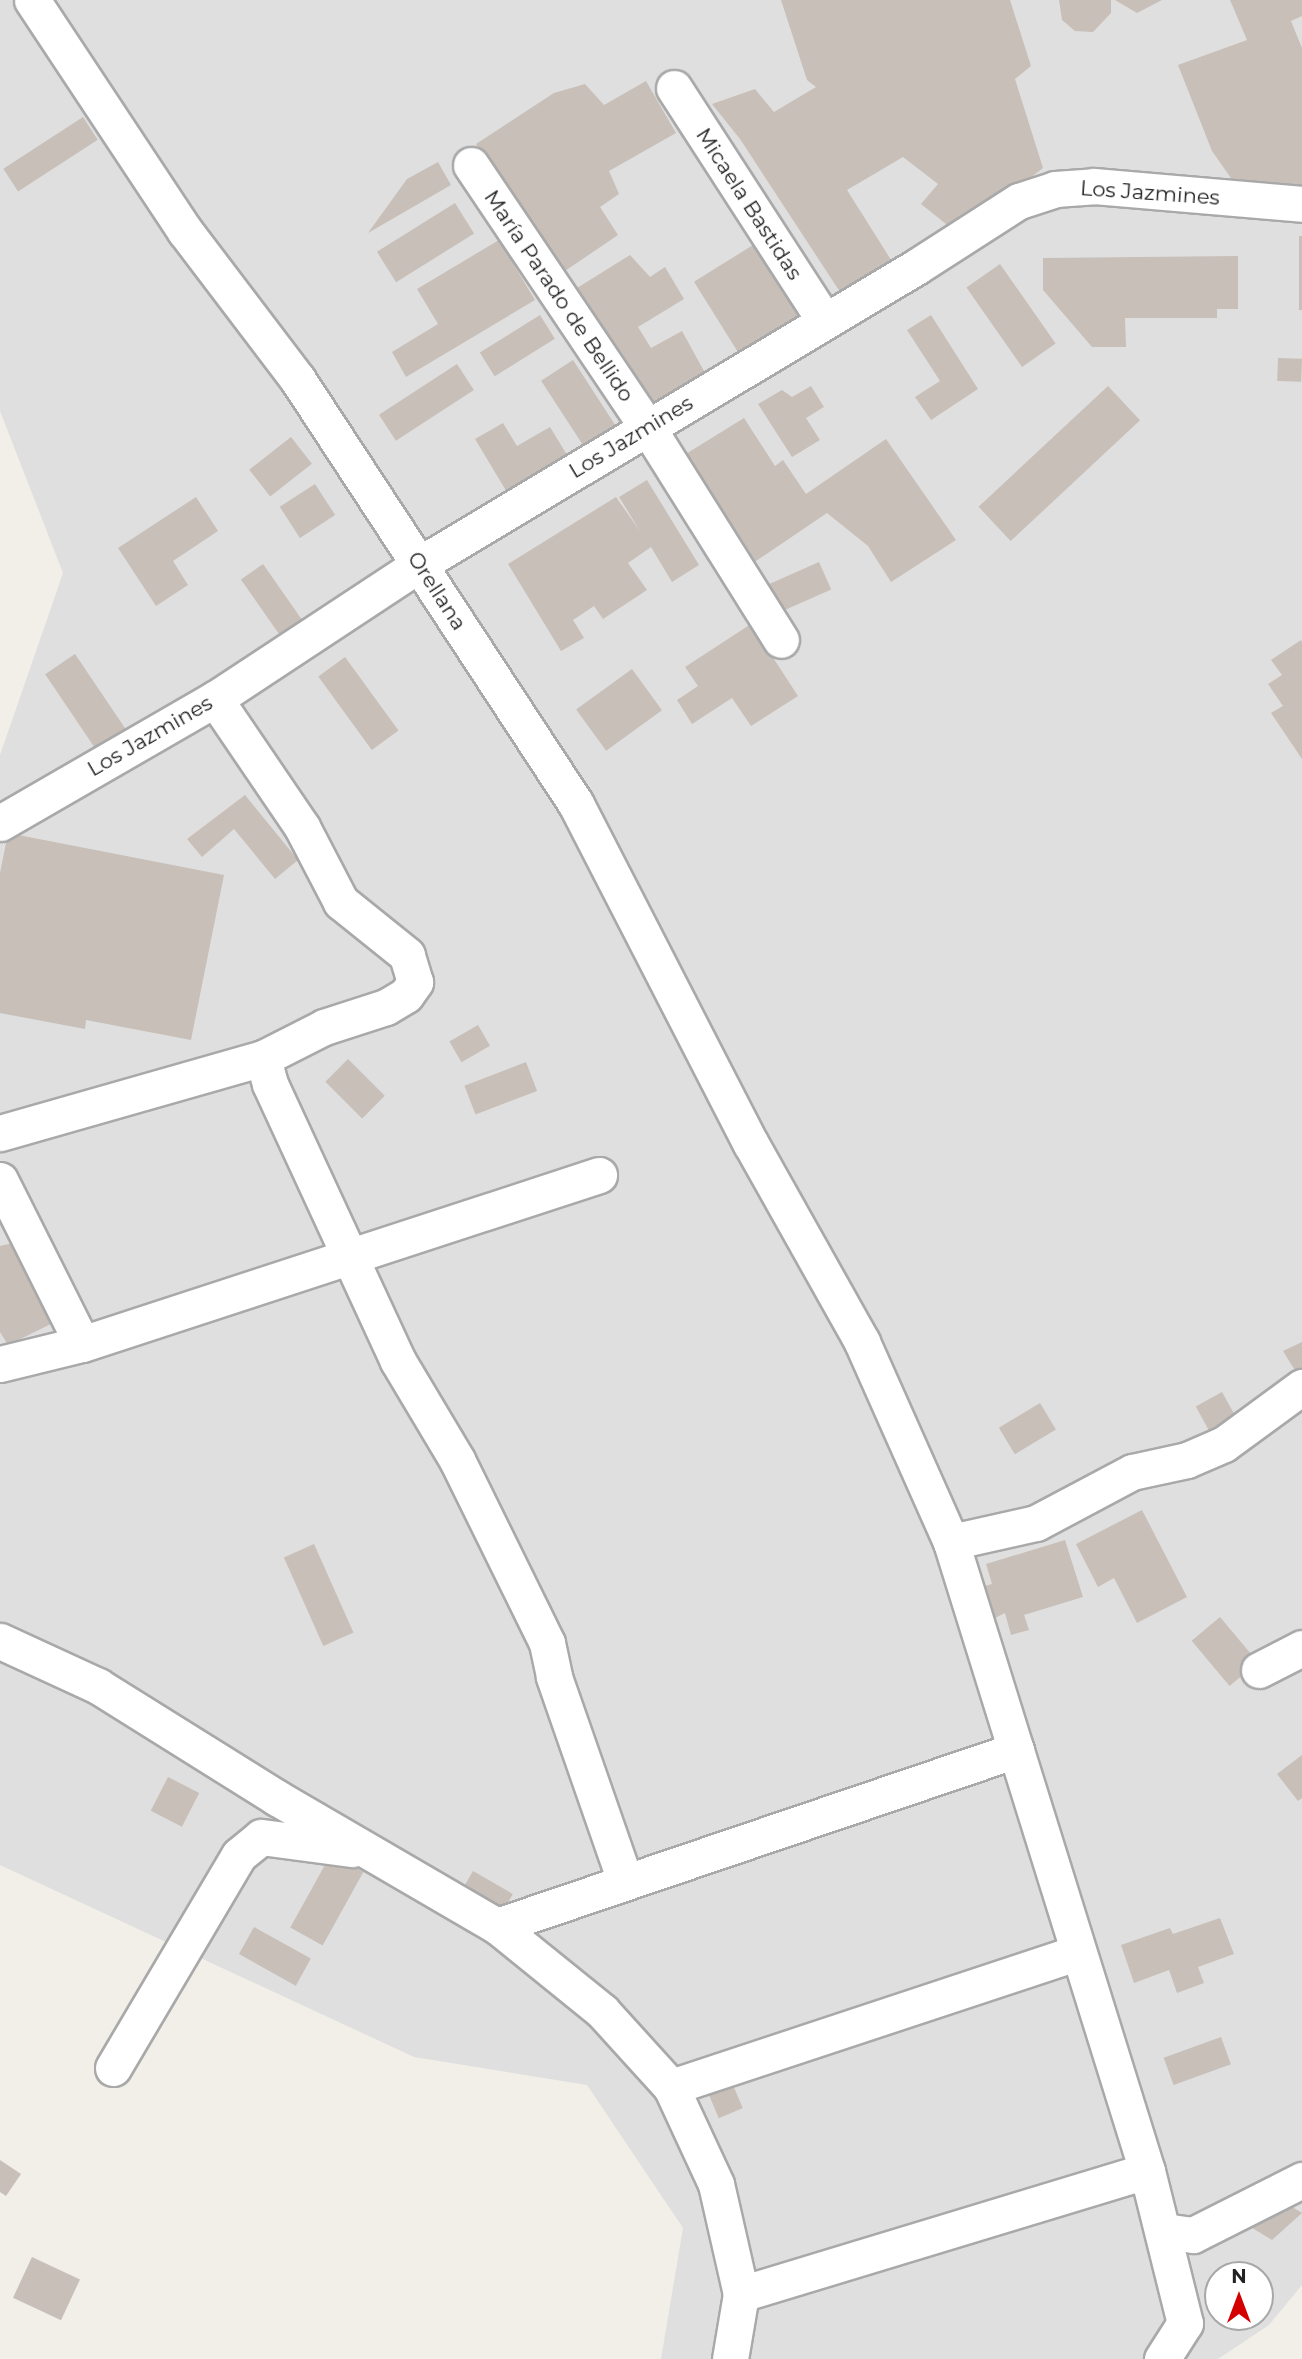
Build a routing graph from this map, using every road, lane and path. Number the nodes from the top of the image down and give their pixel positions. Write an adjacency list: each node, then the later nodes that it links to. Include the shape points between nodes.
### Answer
1 (32, 0): 7 (street, Orellana, via 184,231 298,380)
2 (674, 88): 5 (street, Micaela Bastidas)
3 (471, 165): 6 (street, María Parado de Bellido)
4 (1302, 204): 5 (street, Los Jazmines, via 1094,186 1055,189 1019,201)
5 (824, 320): 6 (street, Los Jazmines)
6 (648, 428): 7 (street, Los Jazmines); 8 (street, María Parado de Bellido)
7 (420, 564): 9 (street, Los Jazmines); 21 (street, Orellana, via 576,804 751,1144 862,1342)
8 (781, 640)
9 (215, 699): 11 (street, Los Jazmines); 13 (street, via 302,827 341,902 407,955 415,982 406,995 386,1007 324,1027)
10 (0, 791): 11 (street)
11 (32, 804): 12 (street, Los Jazmines)
12 (0, 823)
13 (263, 1058): 14 (street); 17 (street, via 270,1084)
14 (0, 1133)
15 (599, 1175): 17 (street)
16 (0, 1180): 18 (street)
17 (352, 1255): 18 (street); 27 (street, via 398,1361 457,1460 547,1643 554,1677)
18 (82, 1344): 19 (street)
19 (0, 1364)
20 (1302, 1387): 21 (street, via 1224,1444 1187,1460 1132,1472 1036,1522)
21 (951, 1542): 25 (street, Orellana)
22 (0, 1641): 26 (street, via 98,1686)
23 (1302, 1648): 24 (street)
24 (1259, 1670)
25 (1016, 1750): 27 (street); 29 (street, Orellana)
26 (366, 1851): 28 (street); 30 (street, via 261,1837 239,1855)
27 (625, 1881): 28 (street)
28 (497, 1926): 31 (street, via 602,2011)
29 (1076, 1953): 31 (street); 32 (street, Orellana)
30 (113, 2068)
31 (671, 2087): 35 (street, via 716,2184)
32 (1147, 2171): 34 (street, Orellana); 35 (street)
33 (1302, 2180): 34 (street, via 1193,2235)
34 (1164, 2231): 37 (street, Orellana, via 1185,2323)
35 (741, 2294): 36 (street)
36 (730, 2359)
37 (1162, 2359)

